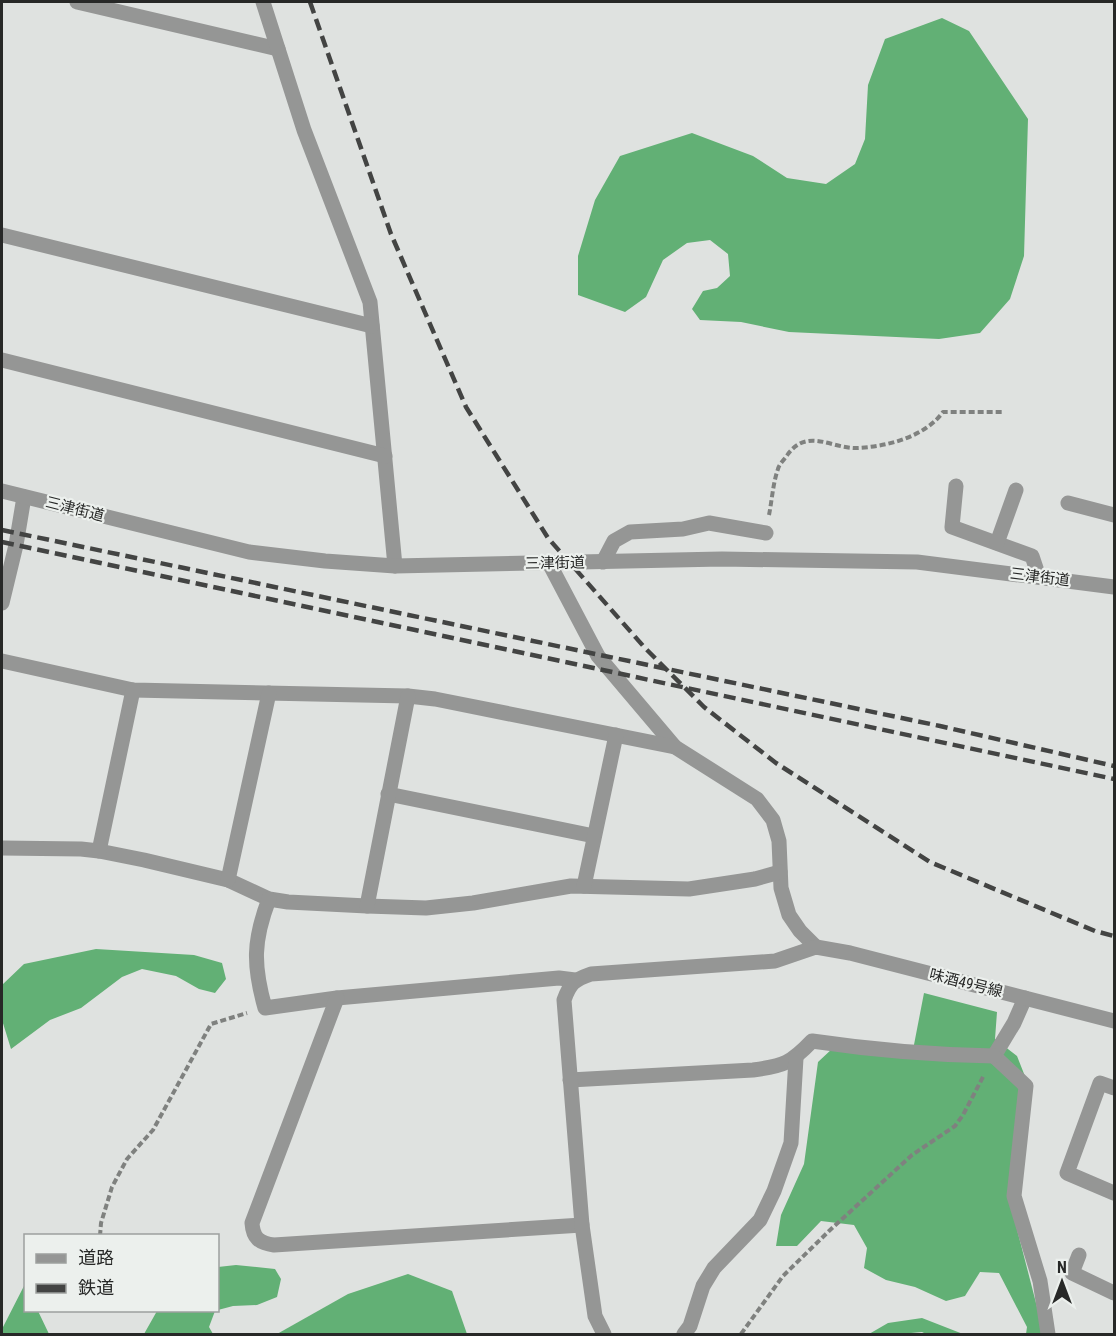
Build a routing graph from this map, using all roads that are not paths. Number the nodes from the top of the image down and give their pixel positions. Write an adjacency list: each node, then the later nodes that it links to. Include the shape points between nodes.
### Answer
1 (77, 2): 3 (street)
2 (263, 2): 3 (street)
3 (278, 49): 5 (street, via 304,130 370,302)
4 (2, 235): 5 (street)
5 (372, 326): 7 (street)
6 (2, 360): 7 (street)
7 (385, 456): 18 (street)
8 (956, 486): 15 (street, via 952,527)
9 (1016, 490): 15 (street)
10 (2, 491): 11 (street, 三津街道)
11 (24, 497): 18 (street, 三津街道, via 249,552); 21 (street)
12 (1068, 503): 13 (street)
13 (1114, 515)
14 (766, 533): 16 (street, via 709,523 683,529 630,532 614,540)
15 (997, 543): 19 (street, via 1032,556)
16 (603, 562): 17 (street, 三津街道); 19 (street, 三津街道, via 917,562)
17 (549, 563): 18 (street, 三津街道); 27 (street, via 598,656)
18 (395, 566)
19 (1039, 577): 20 (street, 三津街道)
20 (1114, 587)
21 (2, 603)
22 (2, 661): 23 (street)
23 (133, 690): 24 (street); 31 (street)
24 (269, 693): 25 (street); 33 (street)
25 (408, 696): 26 (street); 28 (street)
26 (616, 735): 27 (street); 29 (street)
27 (675, 747): 32 (street, via 757,799 773,820 779,841)
28 (388, 794): 29 (street); 36 (street)
29 (594, 836): 34 (street)
30 (2, 848): 31 (street)
31 (99, 851): 33 (street)
32 (780, 872): 34 (street, via 689,889); 37 (street, via 789,915)
33 (228, 880): 35 (street)
34 (584, 886): 36 (street, via 426,908)
35 (269, 899): 36 (street); 39 (street, via 255,947 265,1008)
36 (367, 906)
37 (816, 947): 38 (street, via 775,961 591,974); 40 (street, 味酒49号線)
38 (575, 980): 39 (street, via 559,978); 44 (street, via 564,1000)
39 (337, 998): 47 (street, via 252,1223 253,1234 261,1243)
40 (1025, 998): 41 (street, 味酒49号線); 42 (street)
41 (1114, 1021)
42 (994, 1056): 43 (street, via 910,1053 812,1041); 52 (street, via 1026,1086 1014,1196 1040,1281)
43 (796, 1058): 44 (street, via 753,1070); 51 (street, via 791,1143 774,1191 760,1220 714,1268)
44 (570, 1080): 47 (street)
45 (1114, 1088): 46 (street, via 1100,1083 1067,1173)
46 (1114, 1193)
47 (582, 1225): 50 (street, via 595,1316)
48 (1079, 1255): 49 (street, via 1072,1273)
49 (1114, 1293)
50 (604, 1335)
51 (684, 1335)
52 (1048, 1335)

